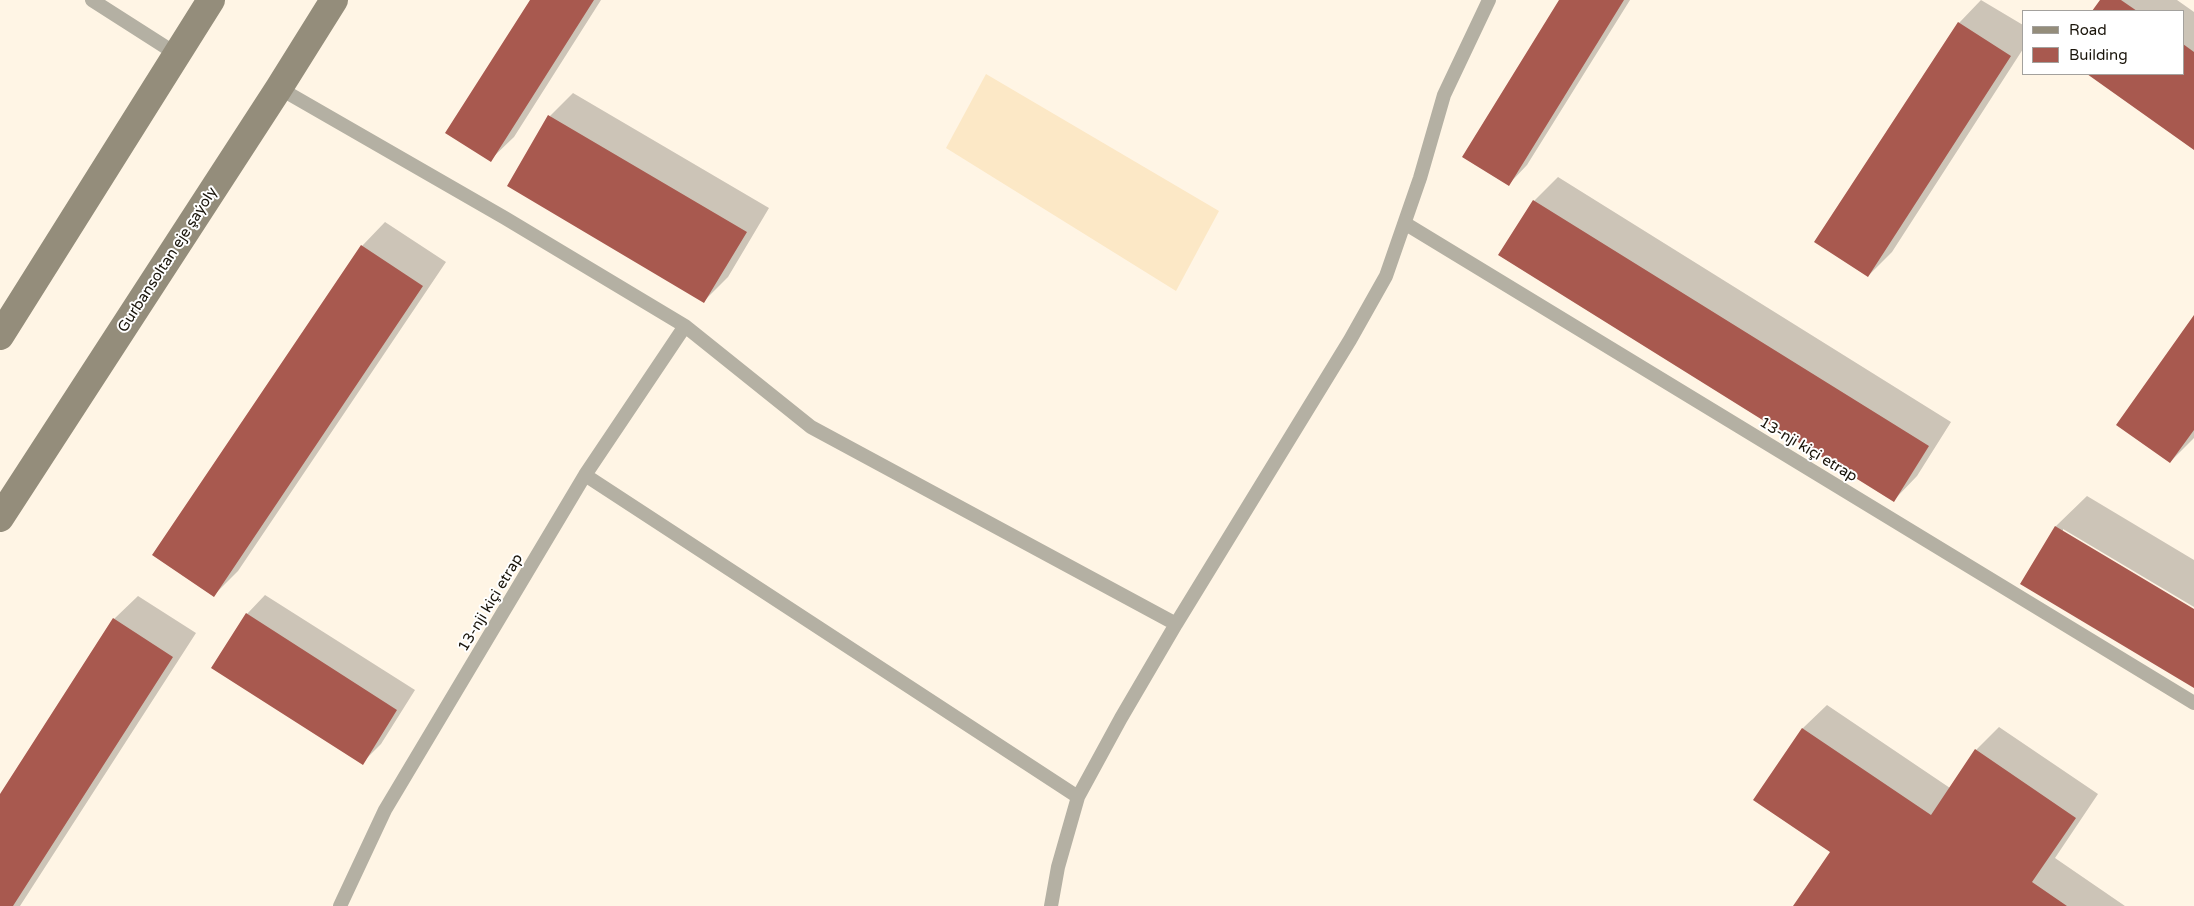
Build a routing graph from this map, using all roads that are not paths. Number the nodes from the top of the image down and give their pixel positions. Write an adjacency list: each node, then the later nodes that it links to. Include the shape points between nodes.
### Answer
1 (92, 0): 5 (lane)
2 (211, 0): 5 (main road)
3 (334, 0): 6 (main road, Gurbansoltan eje şaýoly)
4 (1489, 0): 7 (lane, via 1444,95)
5 (178, 55): 9 (main road)
6 (280, 88): 8 (lane); 11 (main road, Gurbansoltan eje şaýoly)
7 (1406, 224): 12 (lane, via 1386,276 1350,340); 13 (lane, 13-nji kiçi etrap)
8 (685, 326): 10 (lane, 13-nji kiçi etrap); 12 (lane, via 810,427)
9 (0, 336)
10 (586, 475): 14 (lane); 15 (lane, 13-nji kiçi etrap, via 385,810)
11 (0, 518)
12 (1176, 624): 14 (lane)
13 (2194, 703)
14 (1078, 797): 16 (lane)
15 (340, 906)
16 (1051, 906)

